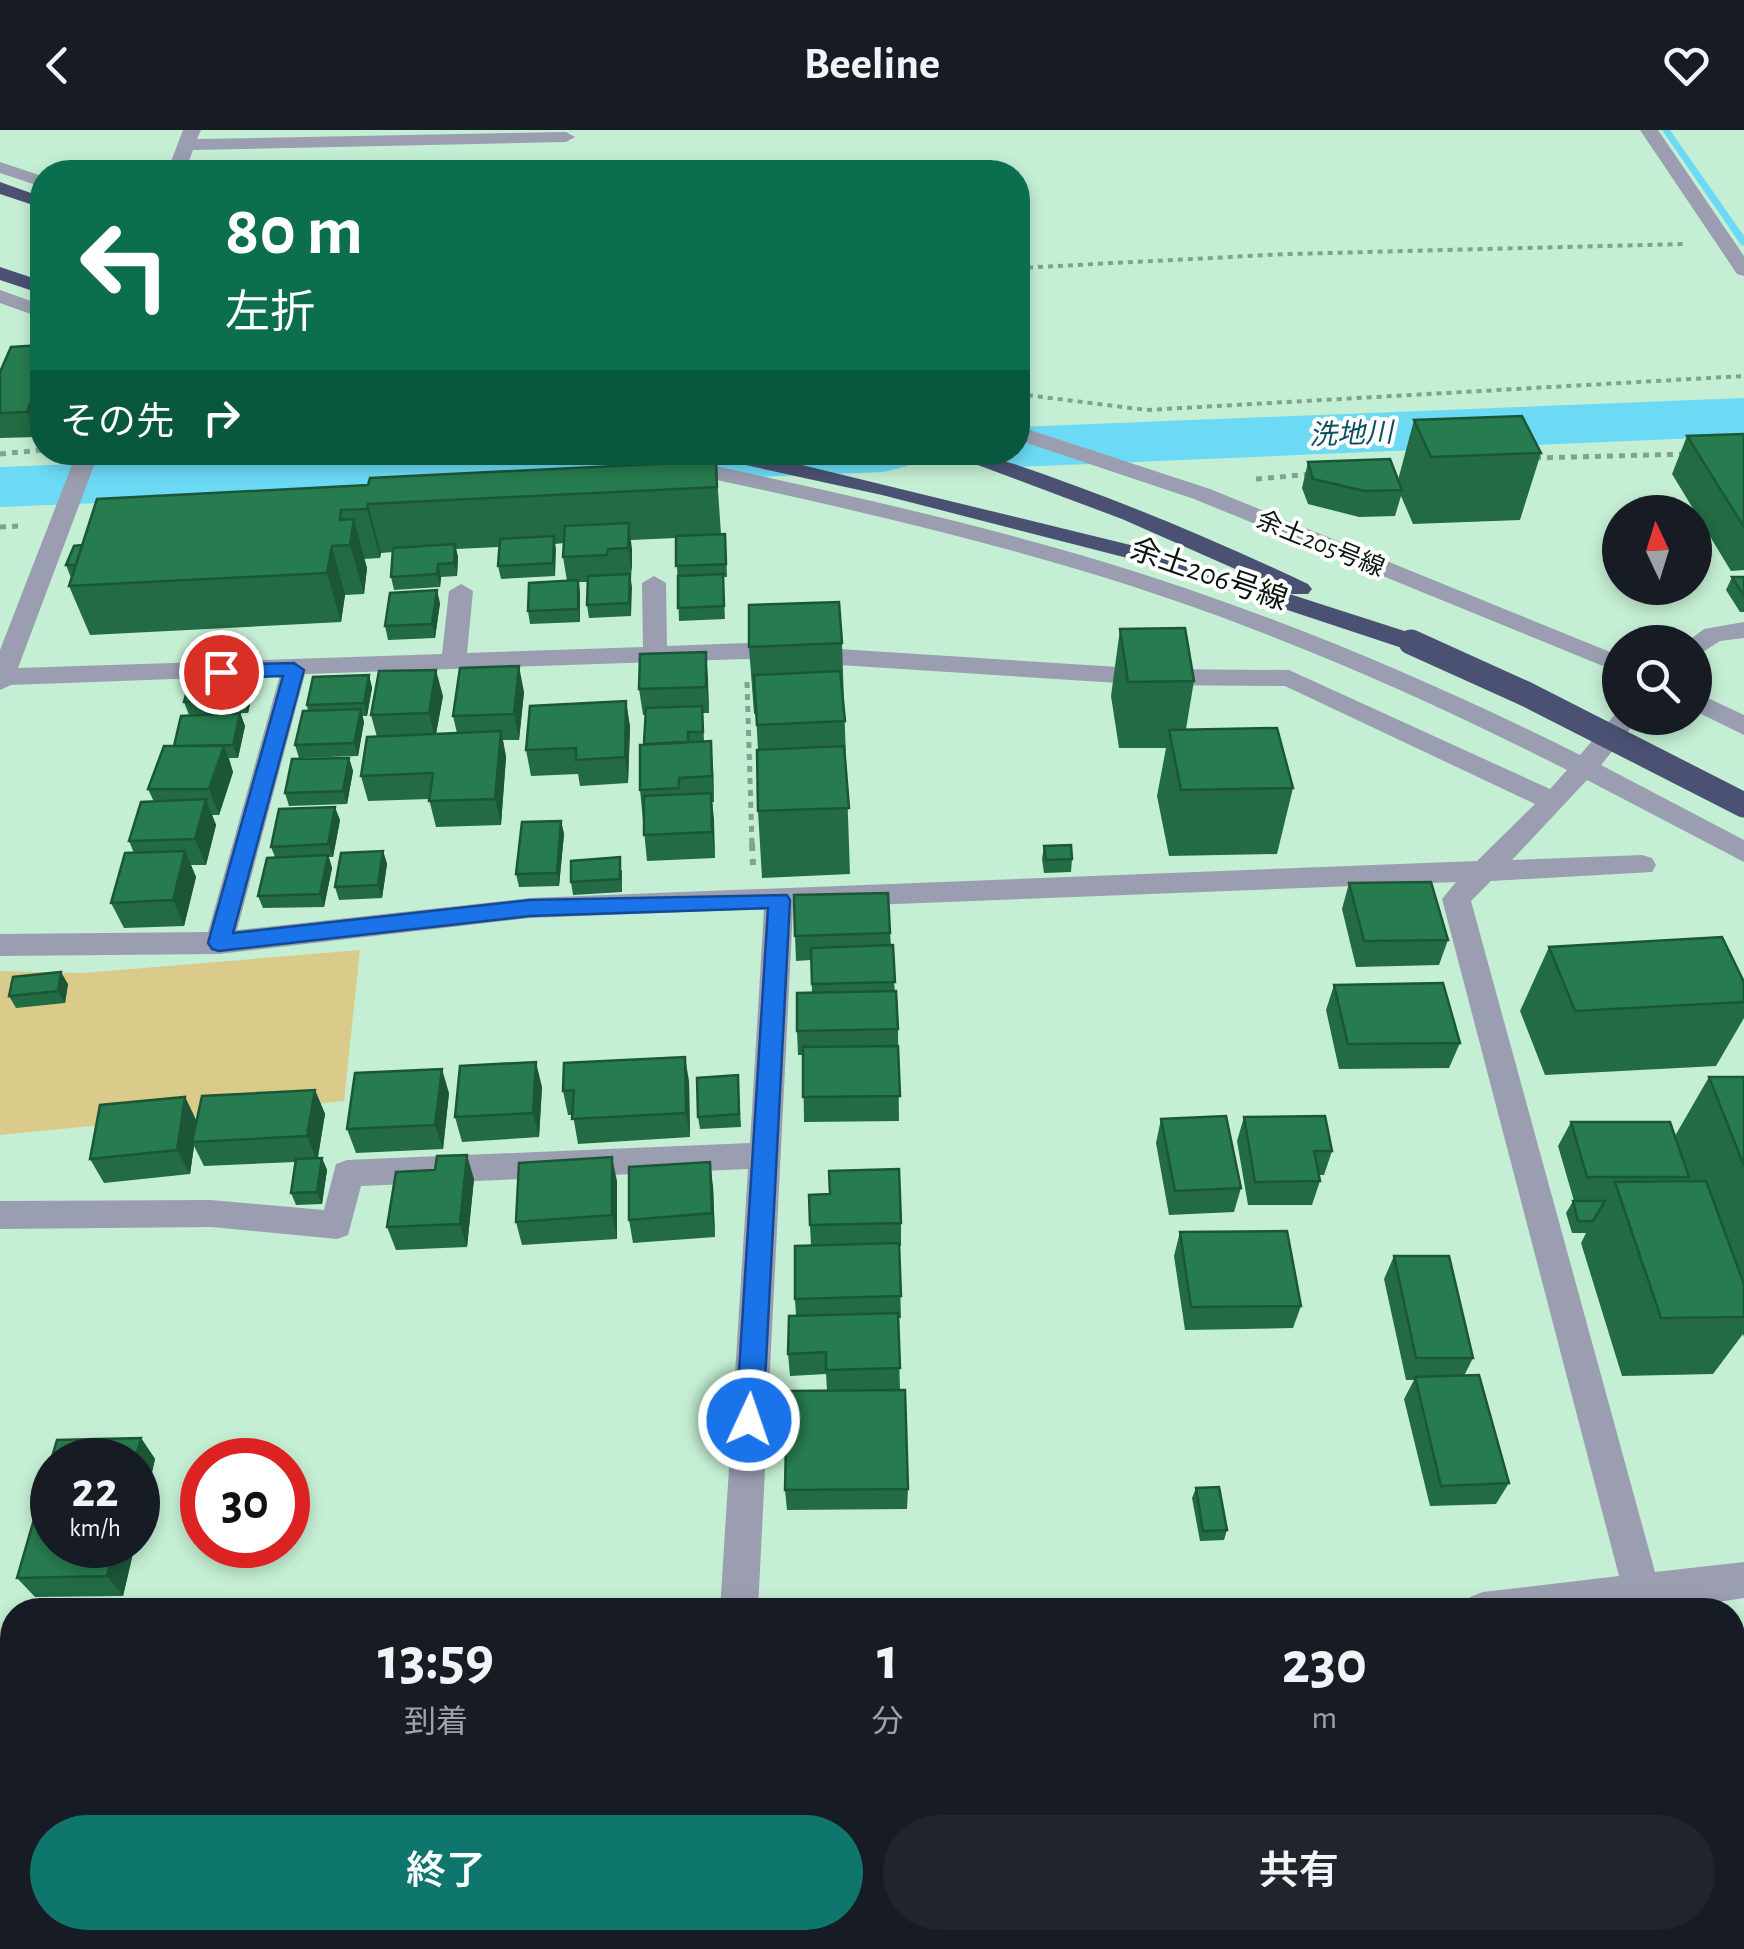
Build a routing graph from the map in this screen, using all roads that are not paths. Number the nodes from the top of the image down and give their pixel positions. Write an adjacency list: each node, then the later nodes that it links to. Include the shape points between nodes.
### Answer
1 (1649, 130): 10 (street)
2 (519, 134): 3 (street); 5 (street)
3 (354, 136): 4 (street)
4 (190, 137)
5 (566, 138)
6 (0, 167): 7 (street)
7 (30, 178)
8 (0, 188): 9 (highway)
9 (30, 199)
10 (1744, 270)
11 (0, 273): 12 (highway)
12 (30, 284)
13 (0, 296): 14 (street)
14 (30, 307)
15 (1030, 437): 26 (street, 余土205号線, via 1202,494)
16 (83, 465): 29 (street)
17 (677, 465): 33 (street, 余土206号線, via 1056,557 1244,617)
18 (776, 465): 24 (highway, via 1150,557)
19 (994, 465): 24 (highway, via 1188,536)
20 (654, 584): 25 (street)
21 (461, 591): 27 (street)
22 (1744, 630): 23 (street)
23 (1712, 635)
24 (1412, 642): 35 (highway, bridge)
25 (654, 653): 27 (street); 34 (street, via 746,651 1120,675 1289,678)
26 (1602, 659)
27 (454, 662): 28 (street)
28 (294, 670): 29 (street); 40 (street)
29 (1, 680)
30 (1712, 709): 31 (street)
31 (1744, 726)
32 (1612, 735): 33 (street)
33 (1586, 767): 34 (street); 36 (street, 余土206号線)
34 (1554, 802): 38 (street)
35 (1744, 805)
36 (1744, 852)
37 (1642, 864): 38 (street)
38 (1489, 870): 39 (street); 46 (street, via 1456,899)
39 (767, 900): 40 (street, via 530,908); 42 (street)
40 (219, 943): 41 (street)
41 (0, 945)
42 (764, 1155): 43 (street, via 346,1173 337,1226 200,1212); 45 (street)
43 (0, 1215)
44 (1744, 1580): 47 (street)
45 (739, 1598)
46 (1643, 1598)
47 (1662, 1598)

